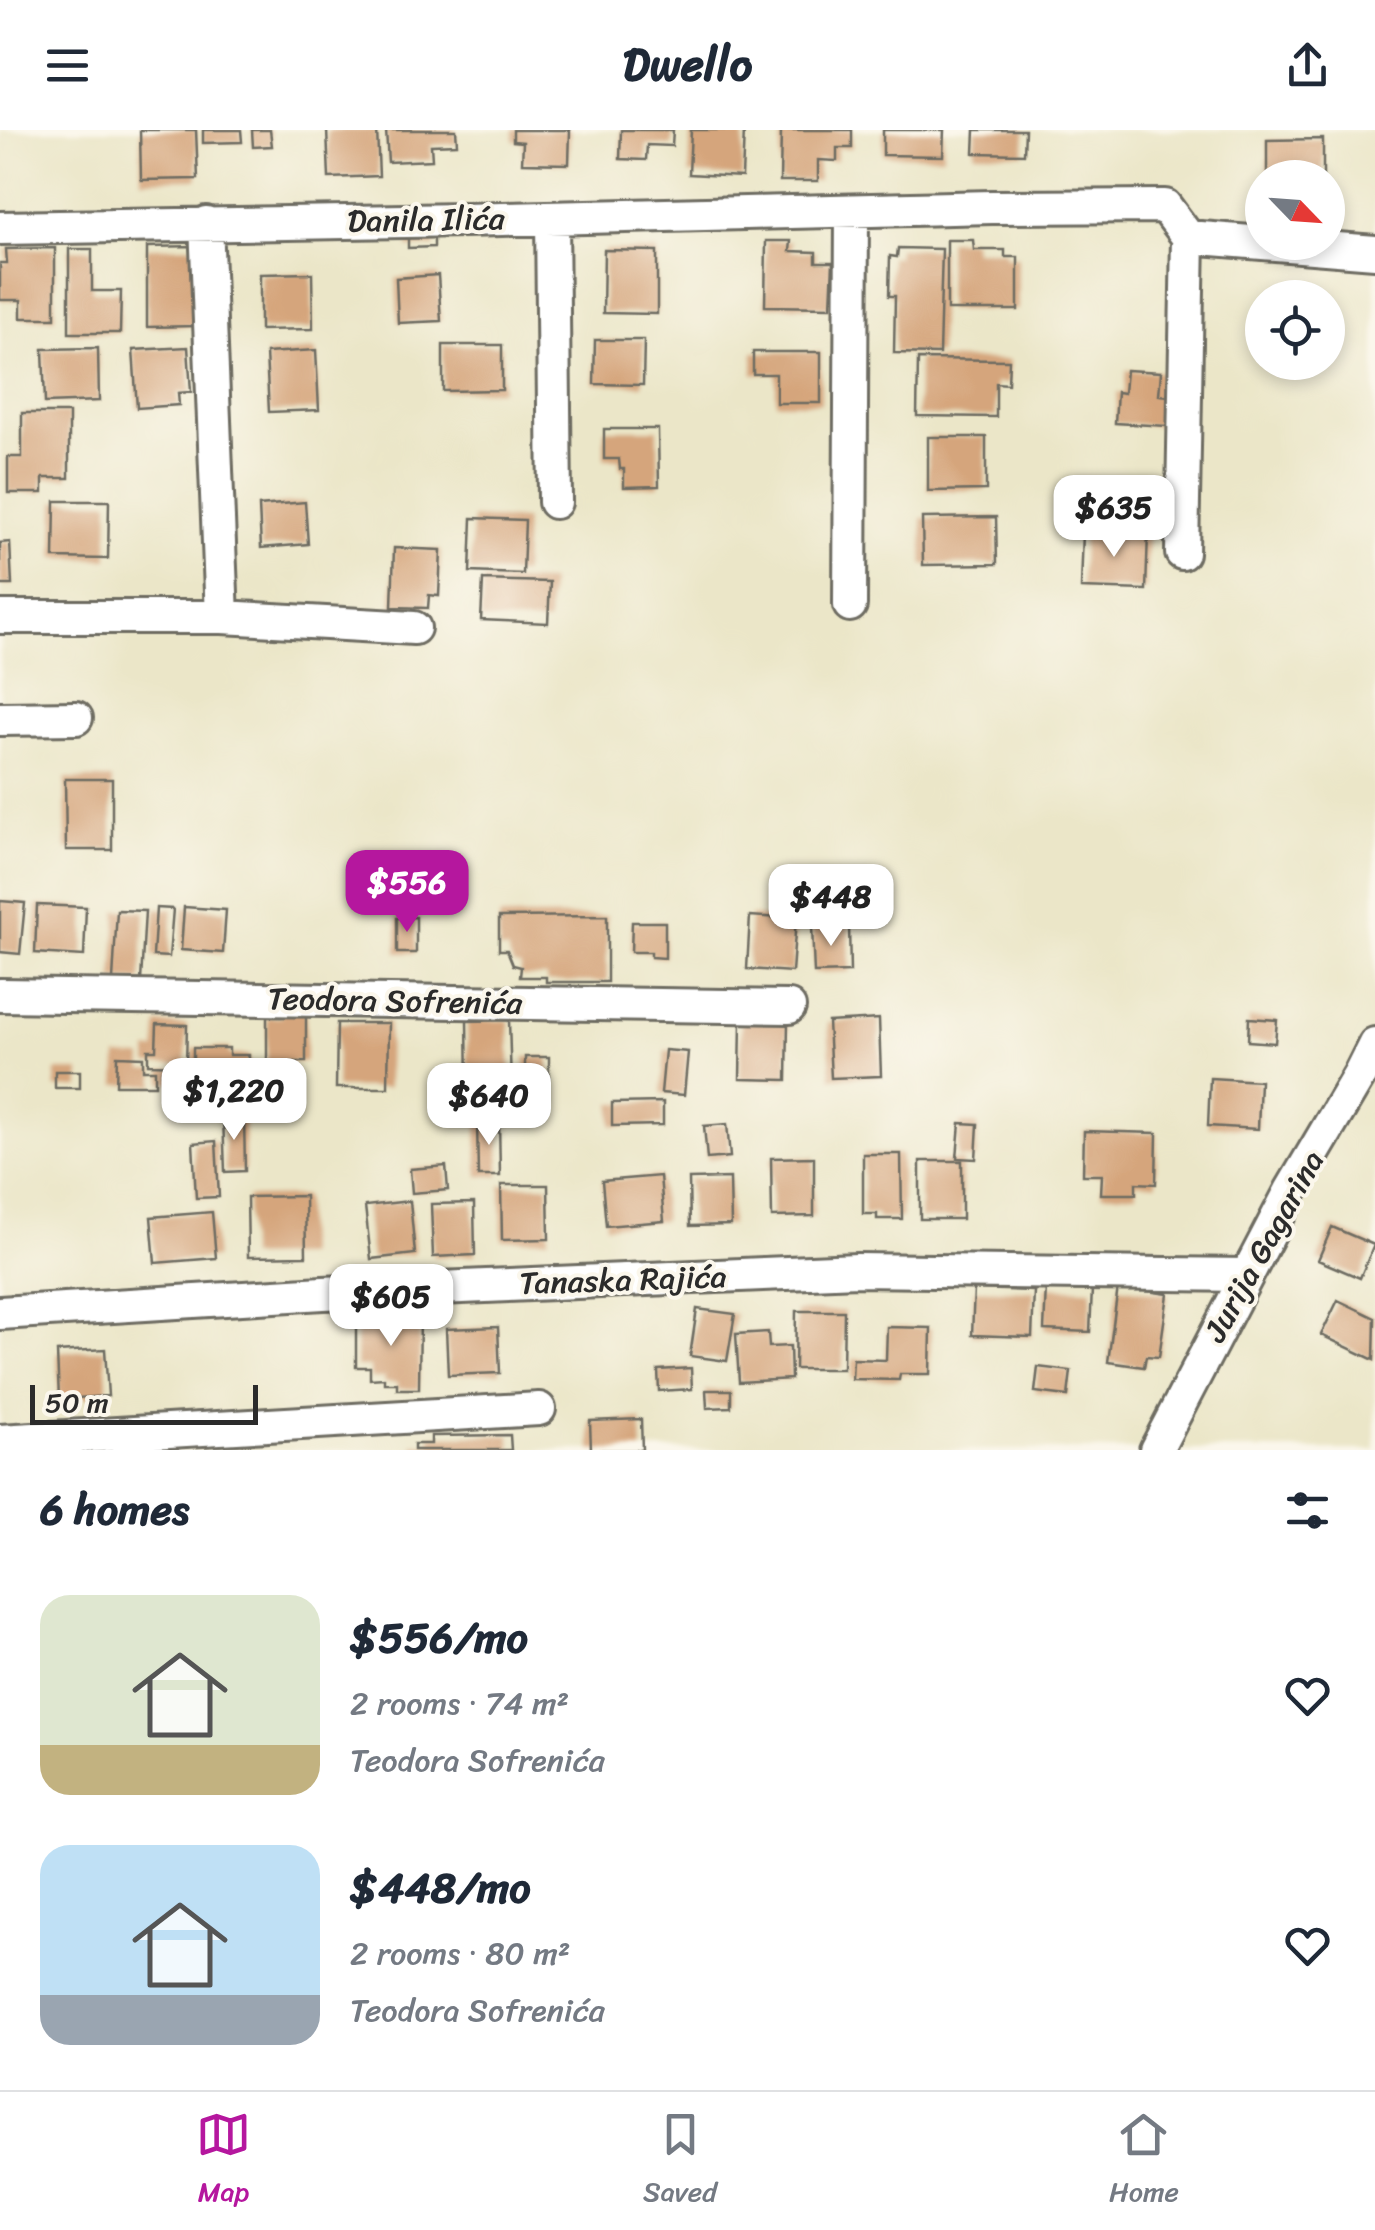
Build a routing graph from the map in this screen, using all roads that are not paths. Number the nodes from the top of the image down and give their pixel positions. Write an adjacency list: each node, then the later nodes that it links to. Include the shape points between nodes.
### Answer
1 (852, 211): 2 (street, Danila Ilića); 5 (street, Danila Ilića, via 1165,206); 9 (street)
2 (552, 218): 3 (street, Danila Ilića); 7 (street)
3 (206, 223): 4 (street, Danila Ilića); 11 (street)
4 (0, 228)
5 (1188, 238): 6 (street); 8 (street)
6 (1375, 252)
7 (555, 502)
8 (1182, 553)
9 (850, 605)
10 (0, 617): 11 (street)
11 (222, 617): 12 (street)
12 (414, 628)
13 (76, 718): 14 (street)
14 (0, 719)
15 (0, 995): 16 (street, Teodora Sofrenića)
16 (789, 1008)
17 (1375, 1044): 18 (street, Jurija Gagarina)
18 (1246, 1276): 19 (street, Tanaska Rajića, via 857,1270); 22 (street, Jurija Gagarina)
19 (0, 1313)
20 (539, 1410): 21 (street)
21 (0, 1441)
22 (1156, 1450)

